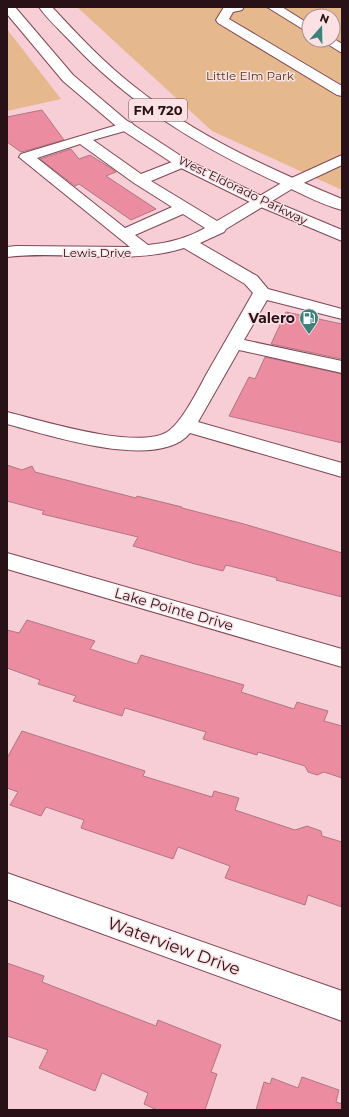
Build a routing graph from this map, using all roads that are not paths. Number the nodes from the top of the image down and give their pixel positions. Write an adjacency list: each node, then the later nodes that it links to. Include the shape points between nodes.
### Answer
1 (45, 7): 12 (main road, West Eldorado Parkway / FM 720, via 104,68 151,105 226,152)
2 (238, 7): 6 (main road, via 229,9 222,20)
3 (273, 7): 5 (main road)
4 (10, 9): 7 (main road, West Eldorado Parkway / FM 720, via 68,78)
5 (301, 24)
6 (342, 92)
7 (127, 126): 8 (main road); 10 (main road, West Eldorado Parkway / FM 720)
8 (82, 139): 11 (main road); 17 (main road, via 26,157)
9 (342, 159): 12 (main road, Lewis Drive)
10 (182, 163): 11 (main road); 13 (main road, West Eldorado Parkway / FM 720)
11 (139, 180): 15 (main road)
12 (290, 184): 13 (main road, Lewis Drive); 14 (main road, West Eldorado Parkway / FM 720)
13 (262, 202): 16 (main road, Lewis Drive); 18 (main road, West Eldorado Parkway / FM 720)
14 (342, 205)
15 (184, 208): 16 (main road); 17 (main road)
16 (218, 228): 19 (main road, Lewis Drive)
17 (124, 234): 20 (main road)
18 (342, 236)
19 (186, 242): 20 (main road, Lewis Drive, via 167,248); 22 (main road, via 251,280)
20 (145, 250): 21 (main road, Lewis Drive, via 126,253)
21 (7, 252)
22 (262, 293): 23 (main road); 24 (main road)
23 (342, 314)
24 (233, 344): 25 (main road); 27 (main road)
25 (342, 367)
26 (7, 418): 27 (main road, via 74,435 134,445 158,444 175,437)
27 (185, 425): 28 (main road)
28 (342, 470)
29 (7, 561): 30 (main road, Lake Pointe Drive)
30 (342, 658)
31 (7, 886): 32 (main road, Waterview Drive)
32 (342, 1006)

